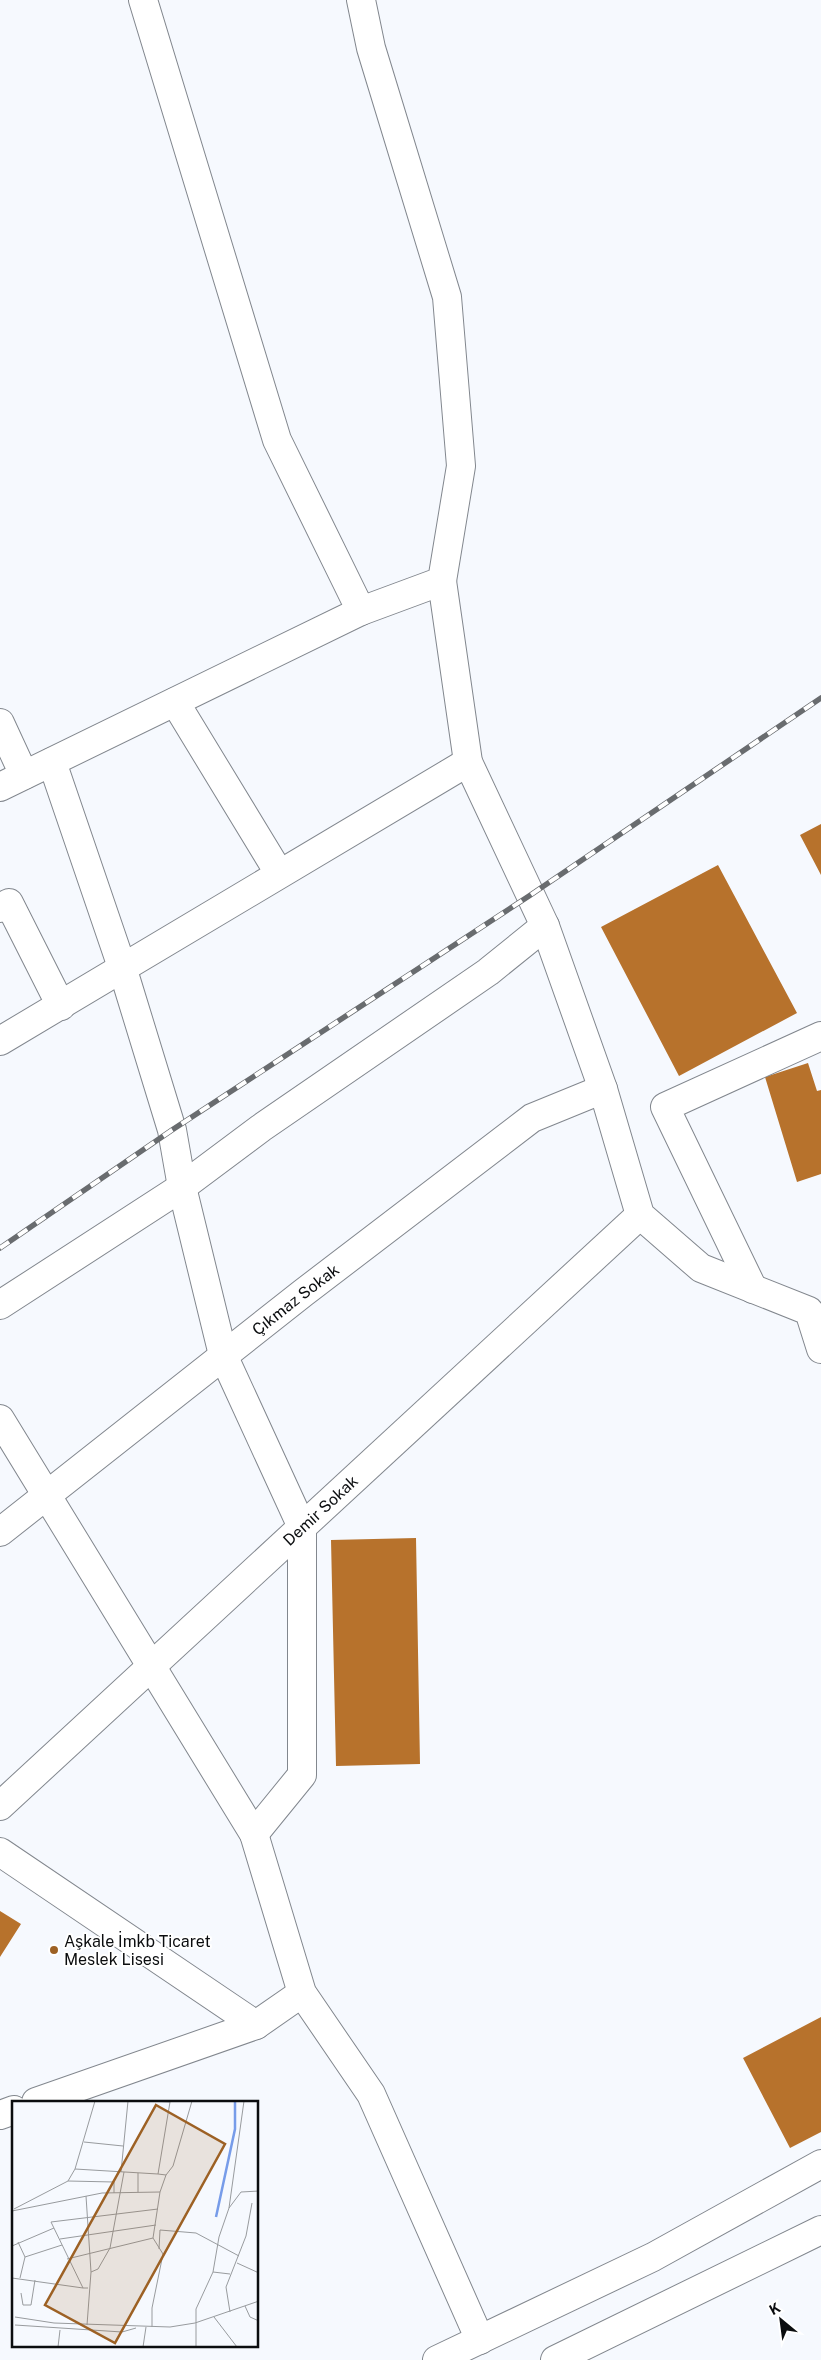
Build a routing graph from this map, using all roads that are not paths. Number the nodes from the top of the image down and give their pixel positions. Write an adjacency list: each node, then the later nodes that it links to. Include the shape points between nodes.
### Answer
1 (143, 0): 4 (street, via 277,440)
2 (361, 0): 3 (street, via 372,48 447,297 461,466)
3 (442, 581): 4 (street); 8 (street)
4 (361, 611): 5 (street)
5 (174, 702): 7 (street); 11 (street)
6 (0, 722): 9 (street)
7 (52, 762): 9 (street); 14 (street)
8 (468, 762): 11 (street); 13 (street)
9 (24, 775): 10 (street)
10 (0, 787)
11 (279, 873): 14 (street)
12 (0, 908): 15 (street, via 9,903)
13 (545, 926): 18 (street); 19 (street, via 488,972 261,1128)
14 (122, 970): 15 (street); 19 (street, via 172,1130)
15 (61, 1006): 17 (street)
16 (821, 1036): 21 (street, via 665,1106)
17 (0, 1041)
18 (603, 1089): 20 (street); 24 (street, Çıkmaz Sokak, via 532,1118)
19 (182, 1187): 22 (street); 24 (street)
20 (640, 1215): 21 (street, via 701,1268); 27 (street, Demir Sokak)
21 (754, 1289): 23 (street, via 809,1311)
22 (0, 1305)
23 (821, 1348)
24 (223, 1356): 26 (street, Çıkmaz Sokak); 27 (street)
25 (0, 1419): 26 (street)
26 (47, 1493): 28 (street, Çıkmaz Sokak); 29 (street)
27 (302, 1527): 29 (street, Demir Sokak); 31 (street, via 302,1775)
28 (0, 1532)
29 (152, 1666): 30 (street, Demir Sokak); 31 (street)
30 (0, 1806)
31 (254, 1834): 33 (street)
32 (0, 1852): 34 (street)
33 (302, 1993): 34 (street); 40 (street, via 372,2094)
34 (256, 2025): 35 (street)
35 (39, 2101)
36 (12, 2111): 37 (street)
37 (0, 2115)
38 (821, 2164): 40 (street, via 653,2257)
39 (821, 2230): 42 (street)
40 (480, 2340): 41 (street)
41 (437, 2360)
42 (555, 2360)

